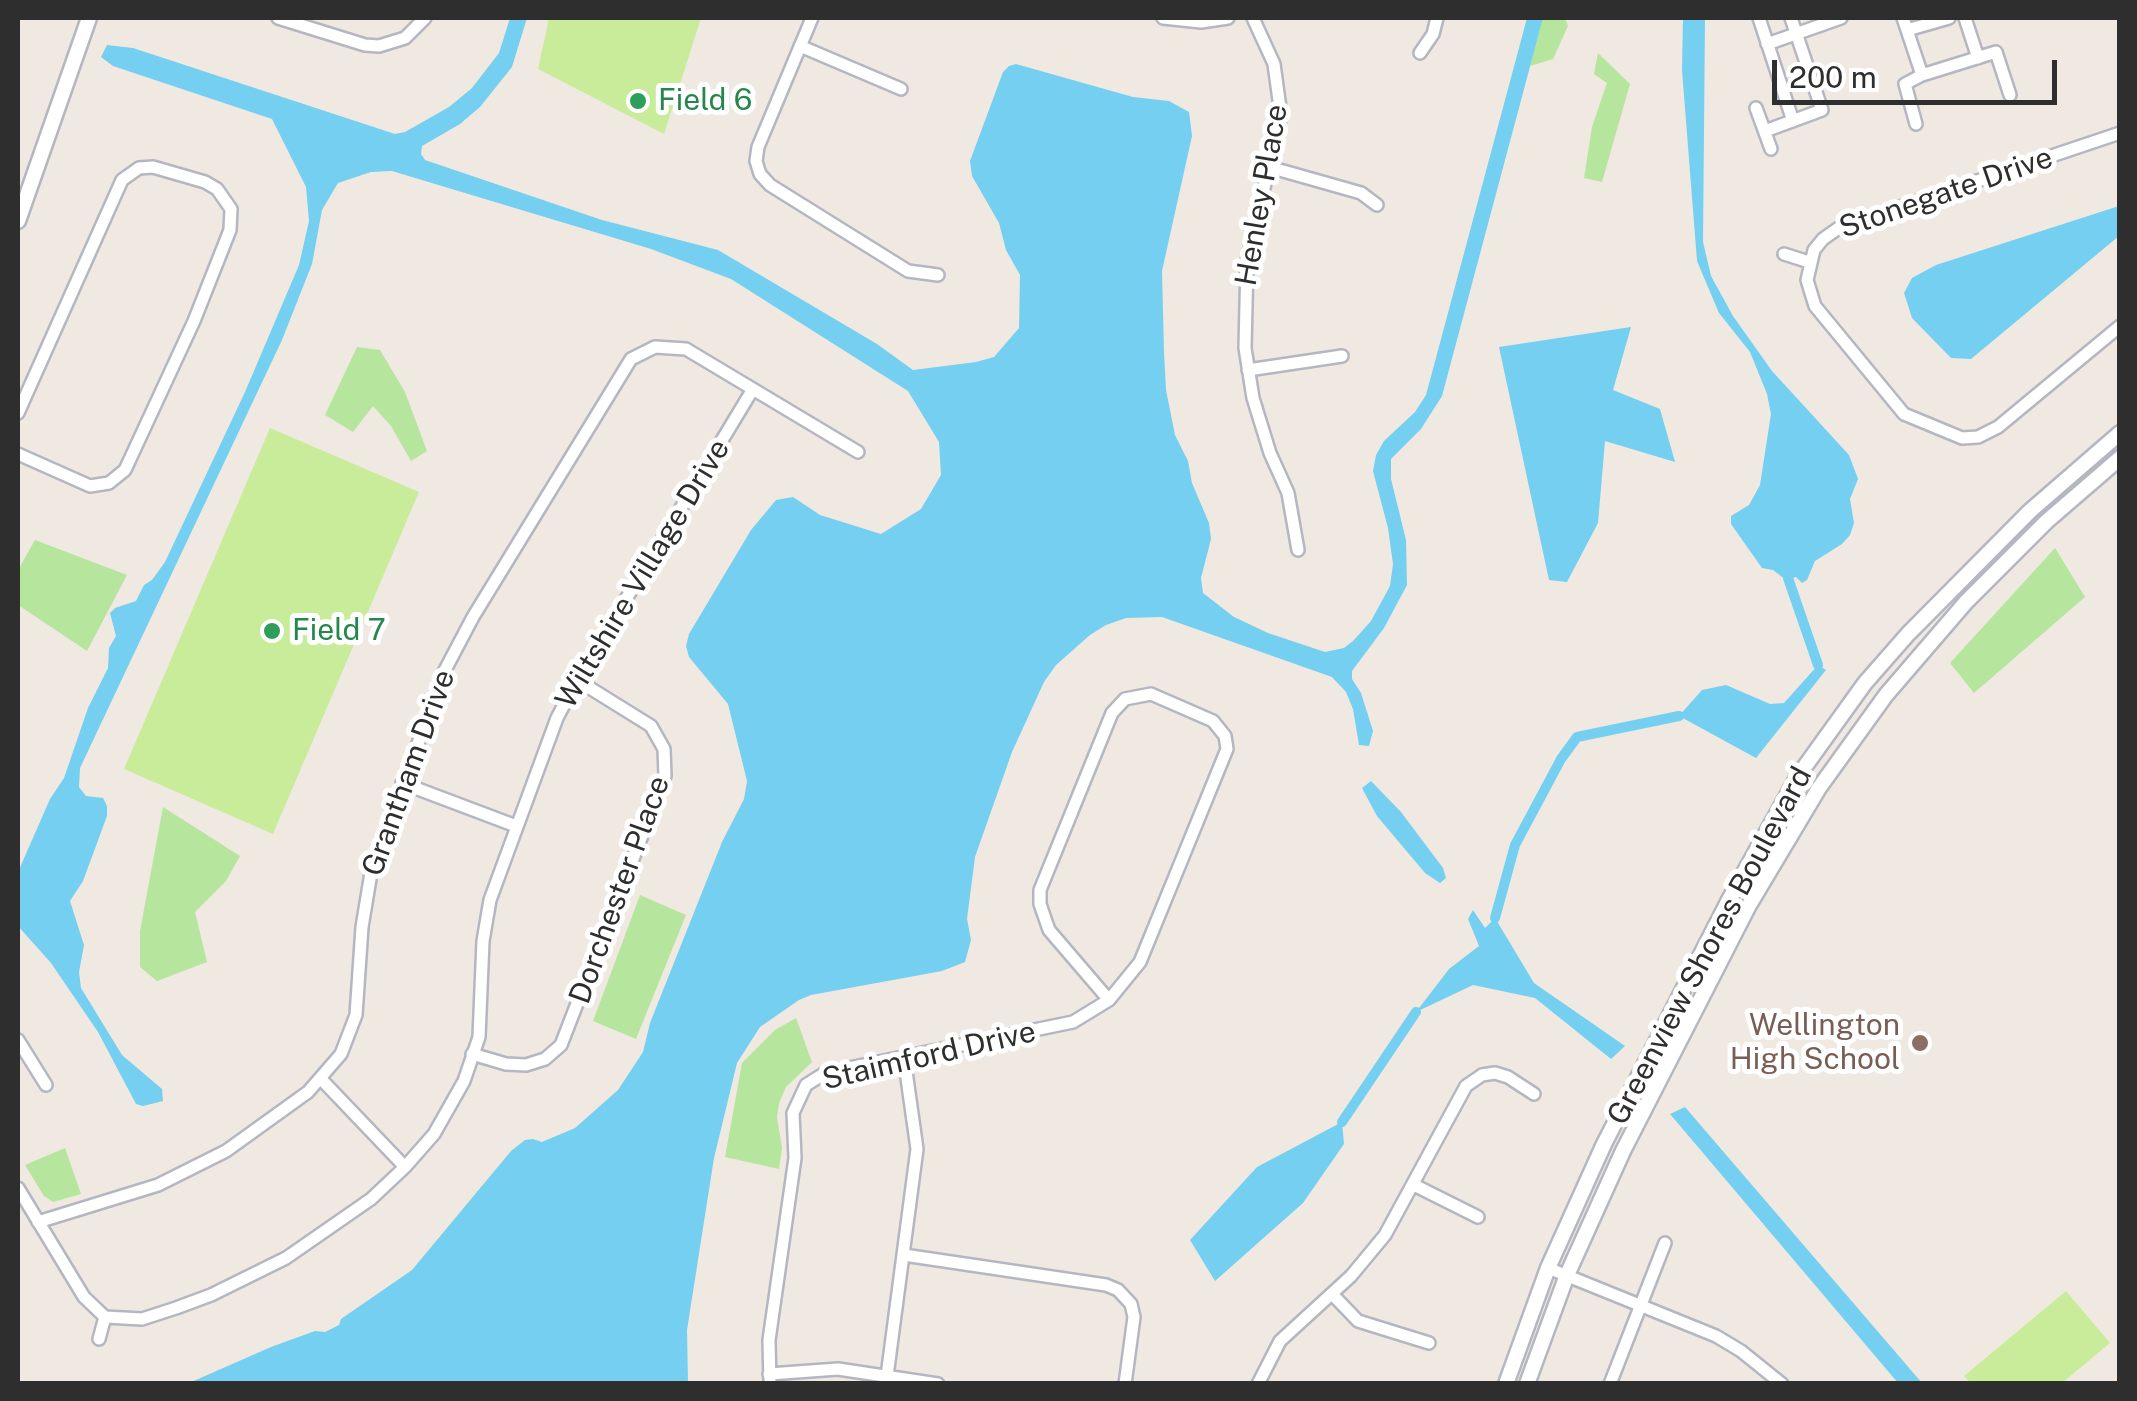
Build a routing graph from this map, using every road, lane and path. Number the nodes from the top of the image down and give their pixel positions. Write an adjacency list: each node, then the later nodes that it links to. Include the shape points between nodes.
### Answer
1 (89, 18): 33 (street)
2 (278, 18): 15 (street)
3 (425, 18): 15 (street, via 405,38 379,46)
4 (812, 18): 19 (street)
5 (1163, 18): 6 (street)
6 (1228, 18)
7 (1253, 18): 31 (street, Henley Place, via 1281,98)
8 (1437, 18): 20 (street)
9 (1758, 18): 18 (street)
10 (1791, 18): 17 (street)
11 (1842, 18): 17 (street)
12 (1950, 18): 14 (street)
13 (1965, 18): 21 (street)
14 (1935, 20): 16 (street)
15 (299, 21)
16 (1905, 24): 22 (street)
17 (1796, 34): 18 (street); 26 (street, via 1822,110)
18 (1767, 44): 26 (street)
19 (800, 46): 23 (street); 36 (street, via 758,147 760,174 908,272)
20 (1420, 53)
21 (1978, 58): 22 (street); 24 (street, via 1996,52)
22 (1922, 76): 27 (street, via 1904,84)
23 (901, 89)
24 (2010, 96)
25 (1756, 108): 28 (street)
26 (1793, 121): 28 (street)
27 (1916, 124)
28 (1764, 131): 30 (street)
29 (2120, 133): 35 (street, Stonegate Drive, via 1840,228 1823,239)
30 (1771, 149)
31 (1270, 168): 32 (street, via 1361,193); 39 (street, Henley Place, via 1247,262)
32 (1377, 205)
33 (18, 221)
34 (1784, 254): 35 (street)
35 (1809, 262): 37 (street, Stonegate Drive, via 1811,300 1856,356 1910,418 1954,436 1978,437 1998,427)
36 (938, 275)
37 (2120, 326)
38 (1342, 356): 39 (street)
39 (1248, 370): 46 (street, Henley Place, via 1260,426 1288,494)
40 (754, 389): 43 (street); 47 (street, Wiltshire Village Drive); 48 (street, Grantham Drive, via 682,347 648,348 631,359 458,644)
41 (18, 413): 44 (street, via 122,180 153,166 218,188 231,209 230,230 125,470 108,483 83,485)
42 (2120, 433): 50 (street, Greenview Shores Boulevard, via 2002,538 1865,683 1798,776)
43 (858, 452)
44 (18, 454)
45 (2120, 458): 51 (street, Greenview Shores Boulevard, via 2006,561 1886,695 1785,843)
46 (1298, 550)
47 (577, 680): 49 (street, Wiltshire Village Drive); 54 (street, Dorchester Place, via 655,731 666,756 665,776 561,1046 526,1065)
48 (402, 783): 49 (street); 56 (street, Grantham Drive, via 370,872 354,1024)
49 (516, 826): 54 (street, Wiltshire Village Drive, via 490,900 481,1024)
50 (1704, 948): 51 (street); 66 (street, Greenview Shores Boulevard)
51 (1722, 958): 67 (street, Greenview Shores Boulevard, via 1622,1151)
52 (1109, 1000): 52 (street, via 1049,930 1040,890 1112,713 1126,698 1151,694 1213,720 1226,756 1144,954); 55 (street, Staimford Drive, via 1057,1027)
53 (18, 1040): 57 (street)
54 (472, 1054): 59 (street, Wiltshire Village Drive, via 444,1120)
55 (904, 1057): 65 (street, via 917,1149); 74 (street, Staimford Drive, via 825,1073 797,1098)
56 (321, 1080): 59 (street); 63 (street, Grantham Drive, via 254,1134 196,1168)
57 (46, 1084)
58 (1534, 1094): 60 (street, via 1502,1074 1470,1081)
59 (406, 1167): 70 (street, Wiltshire Village Drive, via 318,1238 253,1275 142,1319)
60 (1414, 1184): 62 (street); 68 (street, via 1384,1237)
61 (18, 1188): 63 (street)
62 (1478, 1217)
63 (38, 1222): 70 (street, via 84,1297)
64 (1665, 1243): 69 (street)
65 (904, 1256): 73 (street); 76 (street, via 1118,1290 1134,1317)
66 (1548, 1268): 67 (street); 78 (street, Greenview Shores Boulevard)
67 (1567, 1275): 69 (street); 79 (street, Greenview Shores Boulevard)
68 (1332, 1294): 72 (street, via 1358,1321); 77 (street, via 1280,1341)
69 (1639, 1304): 80 (street); 81 (street, via 1716,1336)
70 (105, 1317): 71 (street)
71 (99, 1339)
72 (1429, 1344)
73 (887, 1376): 74 (street, via 824,1368); 75 (street)
74 (770, 1379)
75 (938, 1384)
76 (1125, 1384)
77 (1258, 1384)
78 (1506, 1384)
79 (1527, 1384)
80 (1610, 1384)
81 (1782, 1384)

